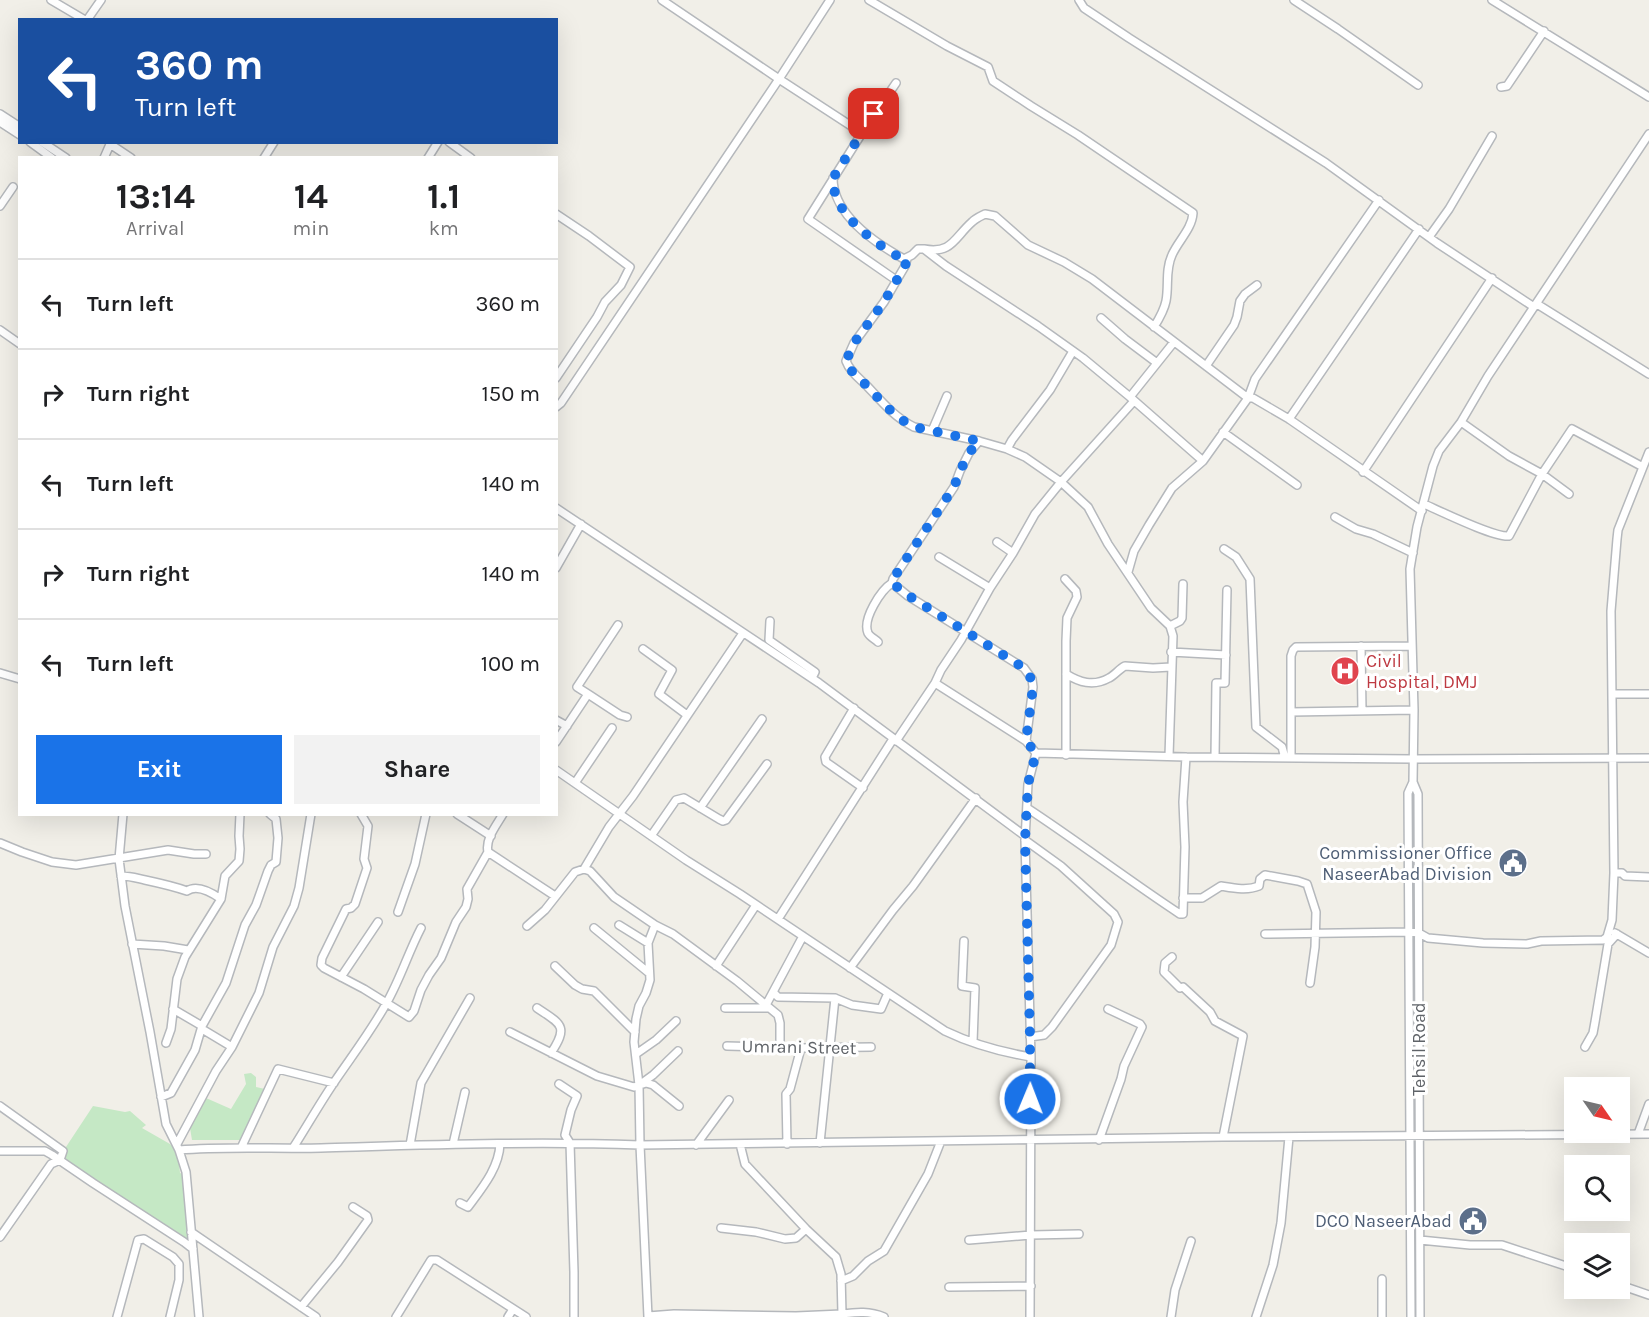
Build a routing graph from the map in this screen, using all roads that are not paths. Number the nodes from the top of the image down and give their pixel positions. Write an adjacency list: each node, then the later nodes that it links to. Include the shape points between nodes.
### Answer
1 (51, 0): 9 (street)
2 (101, 0): 10 (street)
3 (662, 0): 12 (street)
4 (830, 0): 12 (street)
5 (869, 0): 46 (street, via 988,67 993,81 1193,213 1172,255 1166,299)
6 (1079, 0): 34 (street, via 1084,8 1129,39)
7 (1294, 0): 14 (street)
8 (1492, 0): 11 (street)
9 (82, 18)
10 (88, 18)
11 (1544, 31): 15 (street, via 1507,86); 16 (street)
12 (779, 79): 20 (street); 58 (street)
13 (896, 83): 20 (street)
14 (1418, 85)
15 (1501, 87)
16 (1649, 97)
17 (0, 114): 19 (street)
18 (0, 122): 21 (street)
19 (18, 126)
20 (862, 133): 32 (street)
21 (18, 134)
22 (1649, 134): 44 (street)
23 (1492, 136): 38 (street)
24 (33, 144): 28 (street)
25 (45, 144): 29 (street)
26 (111, 144): 30 (street)
27 (452, 144): 31 (street)
28 (49, 156)
29 (63, 156)
30 (128, 156)
31 (468, 156)
32 (833, 178): 40 (street, via 837,199 851,219 866,235); 42 (street, via 808,219)
33 (12, 186): 35 (street)
34 (1379, 200): 37 (street); 56 (street, via 1255,379)
35 (0, 206)
36 (558, 215): 53 (street, via 630,267)
37 (1419, 229): 38 (street); 59 (street)
38 (1429, 237): 41 (street)
39 (924, 249): 40 (street, via 918,249); 46 (street, via 944,249 973,220 985,214 995,216 1028,245 1092,279); 50 (street)
40 (907, 259): 42 (street)
41 (1492, 278): 44 (street); 68 (street)
42 (896, 280): 61 (street, via 846,361 848,368 888,410 905,423)
43 (1257, 285): 52 (street, via 1240,301 1234,325)
44 (1535, 306): 54 (street); 60 (street)
45 (1101, 318): 51 (street)
46 (1154, 327): 48 (street)
47 (0, 330): 49 (street)
48 (1173, 342): 51 (street); 52 (street)
49 (18, 343)
50 (1073, 351): 57 (street); 64 (street)
51 (1157, 363): 57 (street)
52 (1206, 366): 56 (street)
53 (558, 375)
54 (1649, 375)
55 (947, 396): 61 (street)
56 (1248, 398): 59 (street); 62 (street)
57 (1132, 399): 66 (street); 70 (street)
58 (558, 404)
59 (1289, 419): 68 (street)
60 (1461, 422): 69 (street); 73 (street, via 1439,451)
61 (932, 431): 63 (street)
62 (1223, 432): 66 (street); 71 (street)
63 (979, 441): 64 (street); 85 (street)
64 (1007, 449): 70 (street)
65 (1649, 452): 67 (street)
66 (1203, 461): 83 (street, via 1172,488 1134,551)
67 (1643, 467): 69 (street, via 1572,429); 107 (street, via 1618,530 1611,611)
68 (1363, 472): 73 (street)
69 (1542, 474): 72 (street); 73 (street, via 1509,536)
70 (1061, 483): 79 (street, via 1035,514); 83 (street, via 1089,507)
71 (1297, 485)
72 (1569, 494)
73 (1423, 507): 80 (street)
74 (558, 509): 76 (street)
75 (1335, 517): 80 (street)
76 (581, 524): 82 (street); 93 (street)
77 (997, 542): 79 (street)
78 (1224, 549): 127 (street, via 1236,557 1250,579 1256,727 1282,747)
79 (1014, 553): 87 (street)
80 (1413, 553): 96 (street)
81 (939, 557): 87 (street)
82 (558, 564)
83 (1128, 572): 91 (street, via 1151,608)
84 (1065, 579): 102 (street, via 1077,597 1067,618)
85 (892, 583): 92 (street); 94 (street, via 867,621 869,636)
86 (1183, 584): 91 (street, via 1182,618)
87 (990, 588): 92 (street)
88 (1227, 590): 99 (street)
89 (770, 621): 104 (street, via 769,639 815,672)
90 (618, 625): 106 (street, via 577,687)
91 (1170, 626): 98 (street)
92 (966, 631): 105 (street); 121 (street, via 1024,668 1032,680)
93 (743, 633): 104 (street); 113 (street)
94 (878, 642)
95 (1361, 646): 96 (street); 111 (street); 112 (street, via 1296,647 1291,656)
96 (1411, 646): 110 (street)
97 (643, 649): 113 (street, via 672,670 659,694)
98 (1171, 652): 99 (street); 100 (street)
99 (1226, 655): 126 (street, via 1225,682 1216,683)
100 (1171, 667): 102 (street, via 1125,666 1108,679 1089,684); 124 (street)
101 (0, 673): 103 (street)
102 (1066, 674): 123 (street)
103 (18, 678)
104 (812, 678): 109 (street)
105 (936, 683): 120 (street); 121 (street)
106 (588, 694): 114 (street); 117 (street)
107 (1612, 694): 108 (street); 128 (street)
108 (1649, 694)
109 (854, 708): 120 (street); 135 (street, via 825,757 826,762)
110 (1414, 710): 111 (street); 130 (street)
111 (1362, 711): 112 (street)
112 (1291, 712): 127 (street)
113 (687, 715): 139 (street)
114 (627, 717)
115 (762, 719): 137 (street)
116 (558, 721): 117 (street)
117 (567, 726): 119 (street)
118 (612, 728): 134 (street)
119 (558, 739)
120 (895, 740): 135 (street); 136 (street)
121 (1026, 741): 122 (street)
122 (1036, 753): 123 (street); 138 (street)
123 (1066, 755): 124 (street)
124 (1169, 756): 125 (street)
125 (1186, 757): 126 (street); 160 (street)
126 (1215, 757): 127 (street)
127 (1288, 758): 130 (street)
128 (1612, 758): 129 (street); 130 (street); 156 (street)
129 (1649, 758)
130 (1413, 759): 133 (street)
131 (767, 764): 137 (street, via 726,820)
132 (558, 771): 134 (street)
133 (1413, 782): 171 (street, via 1408,794); 173 (street, Tehsil Road, via 1418,794)
134 (575, 783): 139 (street)
135 (863, 788): 164 (street)
136 (976, 798): 150 (street); 185 (street)
137 (700, 808): 149 (street, via 684,798 676,800)
138 (1027, 808): 150 (street); 160 (street, via 1180,914 1184,912)
139 (620, 814): 149 (street); 155 (street)
140 (123, 816): 154 (street)
141 (240, 816): 161 (street, via 239,861 225,876)
142 (273, 816): 200 (street, via 278,826 276,862 270,866 226,983)
143 (311, 816): 207 (street, via 294,906 273,947 260,993)
144 (363, 816): 187 (street, via 368,826 364,859 367,868 355,904 346,909 321,965)
145 (426, 816): 163 (street, via 415,864)
146 (460, 816): 148 (street)
147 (502, 816): 148 (street)
148 (491, 836): 152 (street)
149 (651, 836): 162 (street)
150 (1025, 838): 203 (street); 203 (street, via 1061,866 1118,922 1111,945 1052,1027 1044,1035)
151 (0, 843): 154 (street, via 60,863 76,865)
152 (488, 852): 159 (street); 193 (street, via 467,889 466,907 421,990 412,1016)
153 (206, 854): 154 (street, via 168,850)
154 (119, 859): 157 (street)
155 (584, 869): 159 (street, via 575,872); 167 (street)
156 (1614, 873): 158 (street); 174 (street)
157 (122, 876): 161 (street, via 132,875 187,891 199,889); 179 (street)
158 (1649, 877)
159 (555, 896): 168 (street)
160 (1184, 898): 172 (street, via 1202,898 1221,886 1256,888 1265,875 1298,881 1307,884 1310,892 1316,912)
161 (221, 899): 180 (street)
162 (756, 905): 164 (street); 184 (street)
163 (398, 912)
164 (778, 919): 176 (street)
165 (378, 922): 187 (street)
166 (619, 925): 178 (street)
167 (655, 925): 178 (street); 184 (street)
168 (527, 926)
169 (421, 928): 193 (street)
170 (594, 928): 186 (street)
171 (1409, 932): 172 (street); 173 (street); 230 (street)
172 (1316, 933): 175 (street); 188 (street)
173 (1419, 933): 174 (street, via 1428,938 1527,944 1603,940); 231 (street, Tehsil Road)
174 (1613, 933): 181 (street); 209 (street, via 1593,1033)
175 (1265, 934)
176 (803, 936): 185 (street); 189 (street)
177 (964, 941): 204 (street, via 962,986 975,988)
178 (648, 943): 186 (street)
179 (132, 945): 180 (street); 221 (street)
180 (188, 950): 197 (street, via 177,979)
181 (1649, 953)
182 (1172, 957): 228 (street, via 1165,963 1164,972 1210,1012 1215,1021 1243,1036)
183 (555, 966): 202 (street, via 575,985 594,991)
184 (716, 966): 194 (street)
185 (850, 968): 190 (street)
186 (649, 973): 202 (street)
187 (341, 977): 193 (street)
188 (1311, 983)
189 (773, 992): 192 (street, via 778,998); 194 (street)
190 (888, 993): 192 (street, via 881,1009 852,1005); 204 (street, via 945,1031)
191 (470, 998): 241 (street, via 421,1083)
192 (836, 998): 212 (street)
193 (387, 1003): 217 (street)
194 (768, 1007): 196 (street); 210 (street, via 778,1015)
195 (537, 1008): 214 (street, via 561,1029 562,1035)
196 (725, 1008)
197 (173, 1009): 200 (street); 205 (street)
198 (1108, 1009): 232 (street, via 1142,1028 1124,1066)
199 (676, 1021): 215 (street)
200 (202, 1028): 207 (street); 221 (street, via 195,1050 171,1093)
201 (510, 1032): 214 (street)
202 (635, 1032): 215 (street)
203 (1030, 1037): 216 (street)
204 (973, 1042): 216 (street)
205 (166, 1043)
206 (727, 1046): 210 (street, Umrani Street)
207 (232, 1047): 244 (street)
208 (871, 1047): 212 (street, Umrani Street)
209 (1585, 1047)
210 (780, 1048): 211 (street, Umrani Street)
211 (801, 1048): 212 (street, Umrani Street); 240 (street, via 786,1094)
212 (831, 1048): 236 (street)
213 (678, 1051): 219 (street)
214 (551, 1053): 219 (street, via 597,1076 634,1087)
215 (636, 1054): 219 (street)
216 (1031, 1057): 234 (street)
217 (334, 1083): 245 (street, via 278,1068); 246 (street)
218 (559, 1084): 235 (street, via 577,1096 565,1136)
219 (639, 1084): 225 (street, via 653,1085); 242 (street)
220 (465, 1092): 237 (street)
221 (161, 1097): 244 (street, via 166,1124)
222 (729, 1100): 243 (street)
223 (1649, 1104): 226 (street)
224 (0, 1106): 248 (street, via 62,1149)
225 (679, 1106)
226 (1638, 1134): 227 (street); 231 (street)
227 (1649, 1134)
228 (1222, 1137): 229 (street); 232 (street)
229 (1289, 1137): 230 (street); 283 (street, via 1281,1223 1273,1265)
230 (1410, 1137): 231 (street); 285 (street)
231 (1419, 1137): 258 (street, Tehsil Road)
232 (1099, 1140): 234 (street)
233 (941, 1141): 234 (street); 236 (street); 263 (street, via 928,1174 884,1251)
234 (1029, 1141): 255 (street)
235 (570, 1143): 238 (street); 242 (street); 278 (street)
236 (820, 1143): 240 (street)
237 (453, 1144): 238 (street); 241 (street)
238 (500, 1144): 249 (street, via 490,1177 468,1207)
239 (740, 1144): 240 (street); 243 (street); 252 (street, via 745,1164)
240 (787, 1144)
241 (410, 1145): 246 (street)
242 (640, 1145): 243 (street); 279 (street)
243 (696, 1145)
244 (178, 1147): 245 (street); 253 (street, via 186,1172)
245 (241, 1148): 246 (street)
246 (293, 1148)
247 (0, 1151): 248 (street, via 45,1151)
248 (60, 1160): 256 (street, via 51,1164); 260 (street)
249 (460, 1203)
250 (353, 1207): 268 (street, via 368,1221)
251 (721, 1228): 252 (street, via 785,1239 796,1238)
252 (806, 1229): 263 (street, via 836,1257)
253 (190, 1232): 260 (street); 268 (street)
254 (1079, 1234): 255 (street)
255 (1031, 1235): 257 (street); 265 (street)
256 (0, 1237)
257 (969, 1240)
258 (1420, 1240): 261 (street, via 1502,1245); 286 (street, Tehsil Road)
259 (1191, 1241): 282 (street)
260 (193, 1249): 273 (street)
261 (1564, 1265)
262 (1382, 1279): 284 (street)
263 (841, 1281): 270 (street)
264 (949, 1287): 265 (street)
265 (1031, 1287): 281 (street)
266 (1630, 1288): 267 (street)
267 (1649, 1294)
268 (301, 1307): 274 (street)
269 (513, 1309): 275 (street, via 437,1260 431,1260); 276 (street); 277 (street)
270 (842, 1314): 279 (street); 280 (street, via 873,1313)
271 (117, 1317): 272 (street, via 138,1240 144,1239 179,1264)
272 (170, 1317)
273 (200, 1317)
274 (316, 1317)
275 (396, 1317)
276 (508, 1317)
277 (526, 1317)
278 (574, 1317)
279 (648, 1317)
280 (884, 1317)
281 (1030, 1317)
282 (1170, 1317)
283 (1256, 1317)
284 (1382, 1317)
285 (1411, 1317)
286 (1420, 1317)

